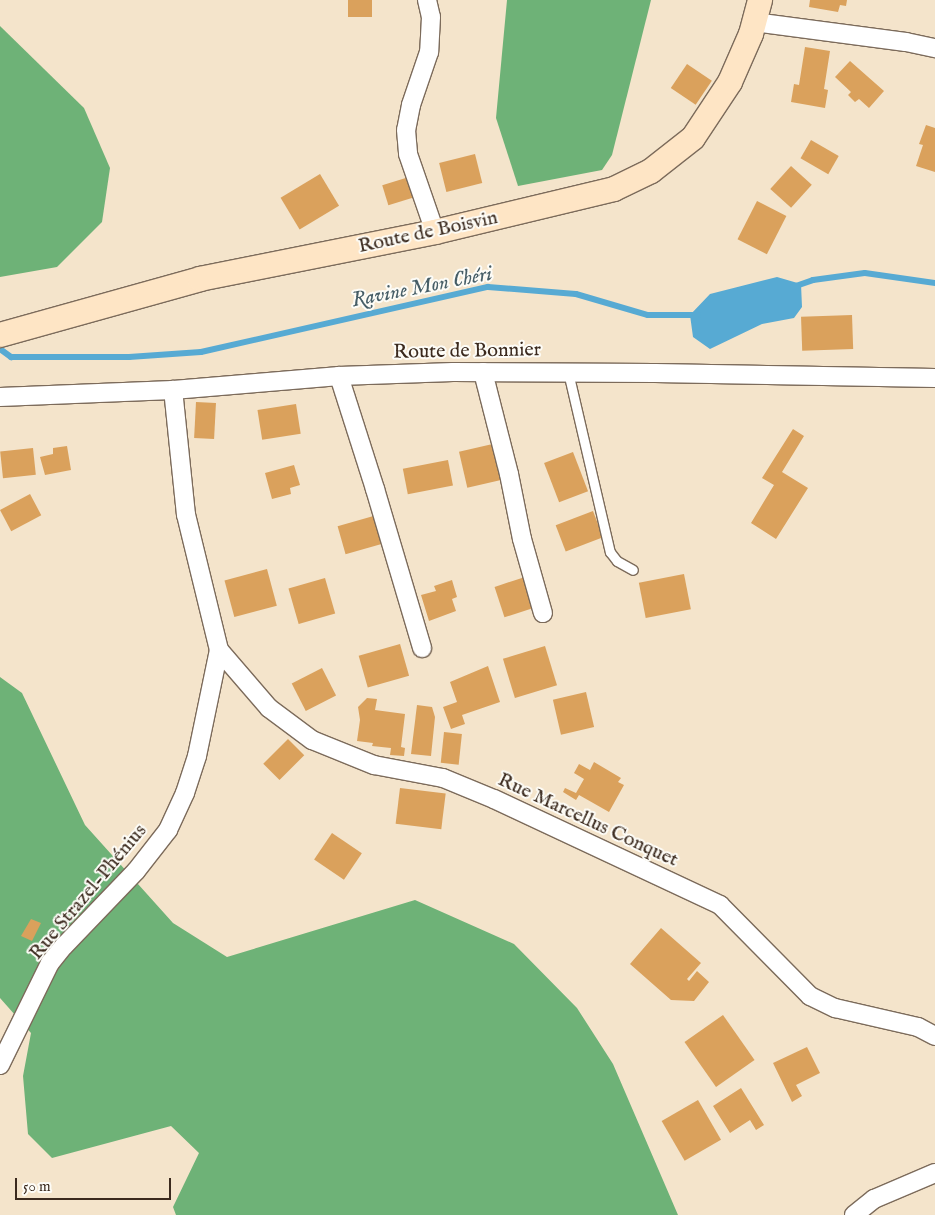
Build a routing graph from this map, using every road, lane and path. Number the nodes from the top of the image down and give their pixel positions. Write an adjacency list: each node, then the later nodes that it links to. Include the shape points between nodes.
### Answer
1 (427, 0): 4 (street, via 431,17 429,52 406,130 408,154)
2 (757, 11): 3 (street); 4 (main road, Route de Boisvin, via 730,82 693,138 651,170 614,189)
3 (935, 48)
4 (435, 232): 5 (main road, Route de Boisvin, via 200,279)
5 (1, 335)
6 (483, 372): 7 (street, Route de Bonnier); 8 (street, Route de Bonnier); 13 (street, via 522,539)
7 (568, 372): 9 (street, Route de Bonnier); 12 (lane, via 610,552 621,565)
8 (339, 376): 10 (street, Route de Bonnier); 14 (street)
9 (935, 378)
10 (173, 390): 11 (street, Route de Bonnier); 15 (street, Rue Strazel-Phénius, via 186,515)
11 (0, 397)
12 (633, 570)
13 (543, 613)
14 (422, 648)
15 (219, 650): 16 (street, Rue Marcellus Conquet, via 269,708 312,740 374,765 443,778 720,905 810,996 835,1008 918,1027); 17 (street, Rue Strazel-Phénius, via 196,756 185,794 168,830 136,871 50,964)
16 (935, 1036)
17 (5, 1051): 18 (street, Rue Strazel-Phénius)
18 (0, 1065)
19 (935, 1173): 20 (street, via 874,1199)
20 (854, 1215)

